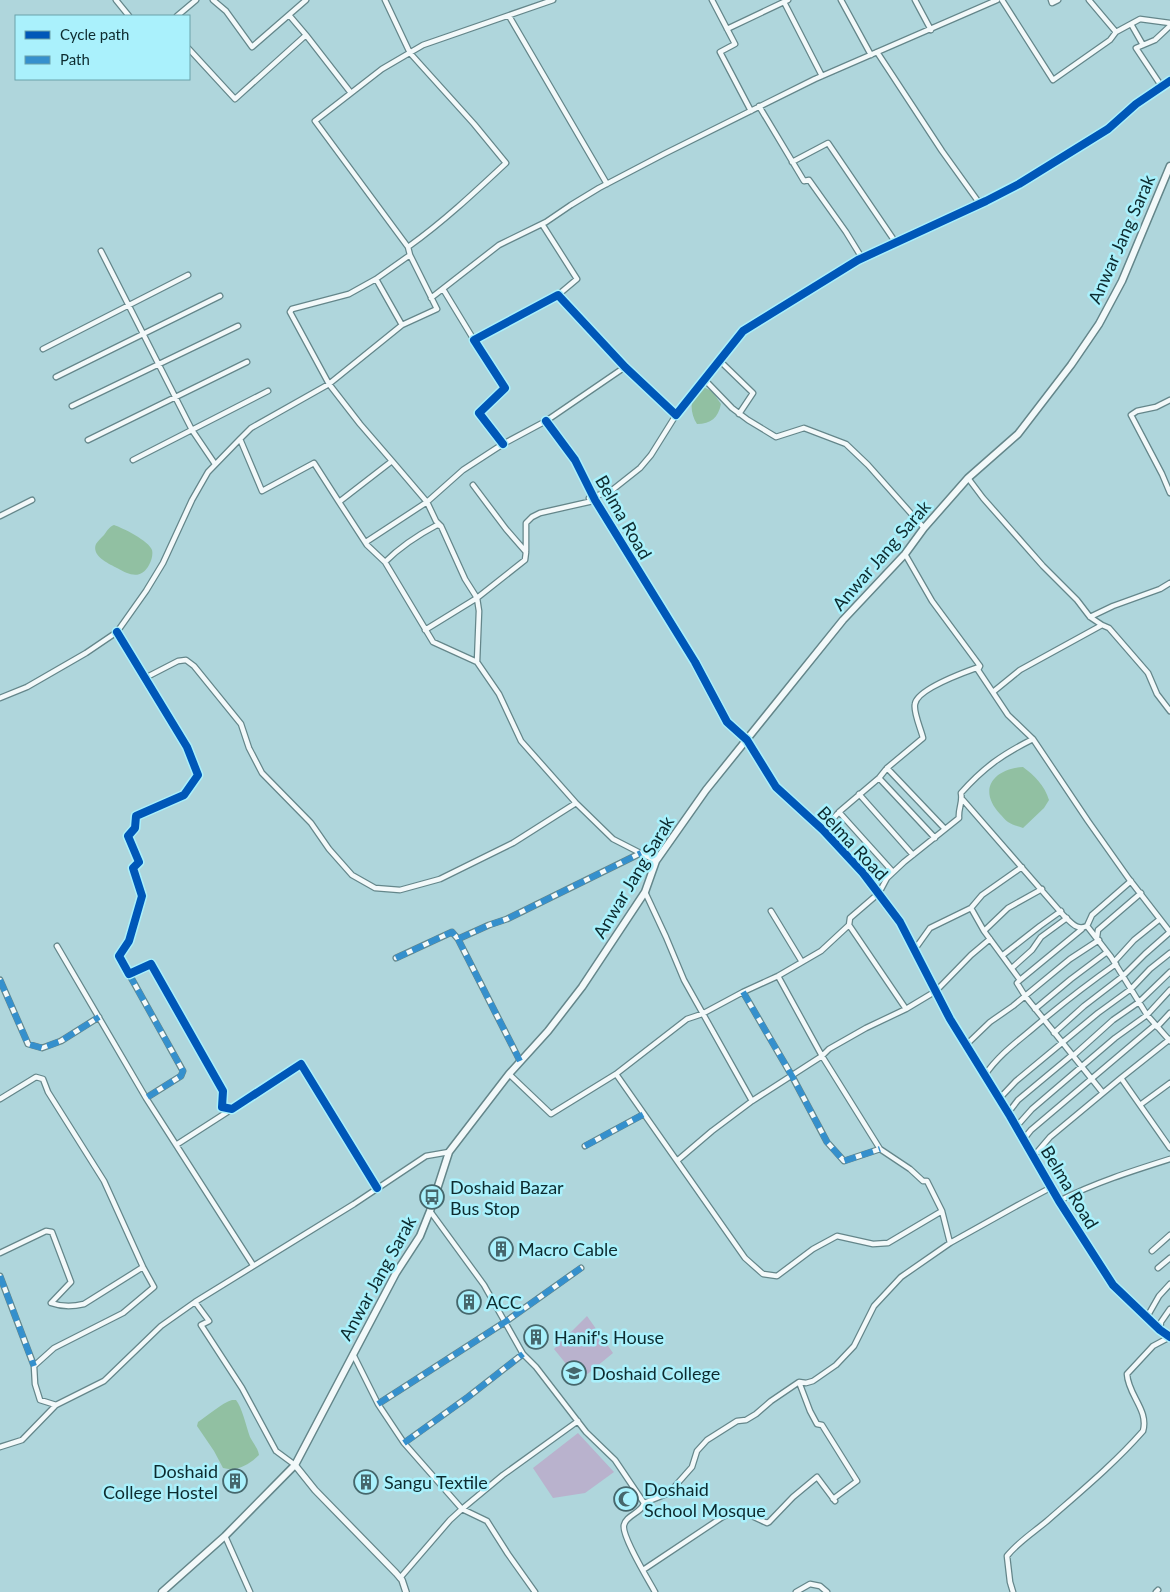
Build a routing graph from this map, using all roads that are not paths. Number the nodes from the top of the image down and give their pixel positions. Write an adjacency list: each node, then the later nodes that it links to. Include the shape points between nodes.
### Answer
1 (116, 0): 18 (street)
2 (196, 0): 19 (street)
3 (213, 0): 20 (street, via 226,11 252,47)
4 (306, 0): 20 (street)
5 (385, 0): 31 (street)
6 (552, 0): 21 (street)
7 (712, 0): 24 (street)
8 (840, 0): 32 (street)
9 (915, 0): 25 (street)
10 (977, 0): 17 (street)
11 (997, 0): 17 (street)
12 (1002, 0): 26 (street, via 1053,80 1110,40)
13 (1051, 0): 14 (street, via 1052,3)
14 (1058, 0)
15 (1089, 0): 26 (street)
16 (786, 1): 24 (street); 33 (street)
17 (981, 7): 25 (street)
18 (128, 15)
19 (178, 15)
20 (289, 15): 27 (street)
21 (509, 16): 31 (street); 41 (street)
22 (1132, 24): 23 (street, via 1140,19); 26 (street); 28 (street)
23 (1170, 25): 28 (street, via 1155,40)
24 (727, 29): 38 (street, via 735,44 720,52)
25 (931, 30): 30 (street)
26 (1116, 32)
27 (306, 35): 29 (street, via 235,98); 36 (street)
28 (1143, 45): 35 (street, via 1136,48)
29 (190, 50)
30 (877, 52): 32 (street); 42 (street)
31 (410, 53): 36 (street); 45 (street, via 506,163)
32 (871, 55): 33 (street)
33 (822, 76): 37 (street)
34 (1170, 81): 35 (street)
35 (1162, 87): 42 (street, via 1136,104 1108,129)
36 (351, 93): 45 (street, via 315,120)
37 (759, 106): 38 (street); 39 (street)
38 (751, 111): 41 (street)
39 (792, 162): 44 (street, via 828,143); 48 (street, via 804,181 809,180)
40 (1170, 166): 82 (main road, Anwar Jang Sarak, via 1122,281 1099,324 1018,434)
41 (607, 184): 43 (street)
42 (980, 204): 44 (street)
43 (542, 224): 51 (street, via 499,245); 52 (street, via 577,279)
44 (896, 243): 48 (street)
45 (408, 247): 47 (street)
46 (101, 250): 55 (street)
47 (410, 256): 50 (street); 54 (street)
48 (862, 258): 61 (street, via 743,330)
49 (188, 275): 55 (street)
50 (376, 279): 56 (street); 67 (street, via 349,294 300,306 290,312)
51 (443, 289): 54 (street); 59 (street)
52 (558, 295): 59 (street); 64 (street)
53 (220, 296): 58 (street)
54 (431, 298): 56 (street, via 437,309)
55 (128, 304): 58 (street); 60 (street)
56 (402, 325): 67 (street)
57 (238, 326): 63 (street)
58 (143, 334): 63 (street); 65 (street)
59 (474, 340): 78 (street, via 504,388 479,413)
60 (43, 349)
61 (720, 361): 66 (street); 72 (street, via 753,393)
62 (247, 362): 69 (street)
63 (158, 364): 69 (street); 71 (street)
64 (625, 366): 73 (street); 74 (street)
65 (56, 377)
66 (705, 380): 72 (street); 73 (street)
67 (329, 384): 77 (street, via 251,428); 80 (street)
68 (268, 391): 75 (street)
69 (175, 398): 75 (street); 76 (street)
70 (1170, 400): 84 (street, via 1131,415)
71 (72, 406)
72 (739, 414): 91 (street, via 776,437 804,428 846,444)
73 (676, 415): 86 (street, via 640,468 610,492 588,498)
74 (546, 421): 78 (street); 86 (street, Belma Road, via 576,460)
75 (192, 430): 79 (street); 81 (street)
76 (88, 440)
77 (240, 440): 81 (street); 87 (street, via 262,492 314,462)
78 (503, 444): 88 (street, via 463,470)
79 (133, 460)
80 (392, 461): 87 (street); 88 (street)
81 (216, 464): 101 (street, via 192,500 163,563)
82 (968, 478): 91 (main road, Anwar Jang Sarak); 98 (street)
83 (473, 484): 93 (street)
84 (1170, 493)
85 (32, 500): 89 (street)
86 (594, 500): 93 (street, via 540,513 532,518 526,523); 109 (street, Belma Road, via 695,662 727,722)
87 (339, 502): 92 (street)
88 (427, 502): 90 (street); 92 (street)
89 (0, 516)
90 (441, 526): 95 (street, via 437,525 397,550); 97 (street)
91 (924, 528): 94 (main road, Anwar Jang Sarak)
92 (366, 542): 95 (street)
93 (526, 552): 97 (street, via 522,563)
94 (905, 554): 103 (street, via 932,601); 109 (main road, Anwar Jang Sarak, via 843,620)
95 (385, 562): 100 (street)
96 (1170, 583): 98 (street)
97 (477, 598): 100 (street); 102 (street)
98 (1090, 617): 99 (street)
99 (1102, 625): 105 (street, via 1020,670); 107 (street, via 1109,628 1148,673 1157,694)
100 (425, 630): 102 (street, via 432,642)
101 (117, 632): 104 (street); 106 (street, via 35,682)
102 (477, 662): 114 (street, via 499,694 520,741)
103 (980, 666): 105 (street, via 978,670); 110 (street, via 919,694 914,710 924,738)
104 (145, 678): 114 (street, via 178,661 186,660 194,666 241,724 262,773 311,823 352,876 375,888 400,890 440,879 513,842); 152 (street, via 187,747 198,775 184,795 136,816 135,828 128,836 139,862 133,868 142,896 129,941 120,956)
105 (993, 692): 108 (street, via 1008,715)
106 (1, 696)
107 (1170, 711)
108 (1033, 738): 113 (street, via 1006,752 975,777 961,793); 124 (street)
109 (747, 740): 116 (street, Belma Road, via 776,787); 121 (main road, Anwar Jang Sarak, via 706,790)
110 (887, 768): 111 (street); 117 (street)
111 (879, 778): 112 (street); 118 (street)
112 (860, 794): 115 (street); 120 (street)
113 (963, 800): 117 (street, via 959,818); 122 (street)
114 (576, 803): 119 (street, via 613,838)
115 (838, 812): 116 (street); 123 (street)
116 (823, 830): 127 (street, Belma Road)
117 (945, 830): 118 (street)
118 (935, 838): 120 (street)
119 (641, 853): 121 (street); 139 (street, via 507,919)
120 (914, 855): 123 (street)
121 (656, 861): 126 (main road, Anwar Jang Sarak)
122 (1022, 867): 125 (street); 129 (street, via 982,895)
123 (893, 872): 127 (street)
124 (1131, 880): 128 (street); 135 (street, via 1092,915)
125 (1042, 889): 131 (street); 137 (street, via 1008,908)
126 (645, 892): 166 (street); 177 (main road, Anwar Jang Sarak, via 582,987)
127 (879, 893): 134 (street, via 850,918); 143 (street, Belma Road)
128 (1140, 893): 133 (street); 141 (street, via 1098,930)
129 (971, 908): 137 (street); 143 (street, via 930,928)
130 (771, 911): 148 (street)
131 (1061, 912): 132 (street); 146 (street)
132 (1067, 918): 136 (street); 150 (street, via 1041,937)
133 (1160, 919): 138 (street); 149 (street, via 1134,940)
134 (849, 925): 148 (street, via 821,951); 163 (street)
135 (1087, 926): 136 (street); 141 (street)
136 (1082, 929): 156 (street)
137 (984, 931): 140 (street)
138 (1170, 932): 154 (street)
139 (458, 938): 147 (street, via 452,932); 177 (street)
140 (990, 939): 146 (street); 159 (street)
141 (1098, 939): 144 (street); 161 (street)
142 (57, 946): 168 (street)
143 (915, 949): 159 (street, Belma Road)
144 (1108, 952): 149 (street); 164 (street)
145 (1170, 953): 157 (street)
146 (1003, 955): 150 (street)
147 (396, 958)
148 (802, 962): 153 (street)
149 (1115, 963): 154 (street); 169 (street)
150 (1012, 968): 156 (street)
151 (1170, 972): 162 (street)
152 (129, 974): 187 (street, via 184,1071); 192 (street, via 151,964 223,1091 222,1107)
153 (778, 976): 160 (street); 175 (street)
154 (1123, 976): 157 (street); 171 (street)
155 (0, 980): 168 (street, via 28,1044 42,1048 62,1041)
156 (1020, 980): 161 (street, via 1016,984)
157 (1131, 990): 162 (street); 173 (street, via 1098,1013)
158 (1170, 990): 167 (street)
159 (936, 991): 163 (street); 174 (street, Belma Road)
160 (743, 992): 166 (street); 182 (street)
161 (1025, 996): 164 (street); 174 (street)
162 (1139, 1002): 167 (street); 176 (street)
163 (906, 1009): 175 (street, via 866,1028)
164 (1035, 1009): 169 (street)
165 (1170, 1013): 170 (street)
166 (702, 1014): 180 (street, via 687,1019); 190 (street)
167 (1146, 1015): 170 (street); 178 (street)
168 (99, 1017): 187 (street)
169 (1043, 1020): 171 (street); 181 (street, via 994,1062)
170 (1156, 1026): 172 (street); 184 (street)
171 (1054, 1033): 173 (street)
172 (1170, 1040): 183 (street)
173 (1063, 1044): 176 (street); 189 (street, via 1016,1081)
174 (966, 1045): 181 (street, Belma Road)
175 (822, 1056): 182 (street); 200 (street)
176 (1072, 1056): 178 (street); 193 (street, via 1018,1100)
177 (520, 1061): 179 (main road, Anwar Jang Sarak)
178 (1081, 1067): 184 (street); 195 (street)
179 (508, 1074): 180 (street, via 551,1114); 201 (main road, Anwar Jang Sarak)
180 (616, 1074): 194 (street)
181 (985, 1075): 189 (street, Belma Road)
182 (792, 1076): 190 (street); 200 (street, via 827,1142 844,1161)
183 (1121, 1078): 186 (street); 191 (street)
184 (1092, 1080): 186 (street); 196 (street)
185 (1170, 1083): 191 (street)
186 (1103, 1093): 202 (street, via 1050,1137)
187 (146, 1098): 197 (street)
188 (0, 1099): 216 (street, via 36,1077 43,1079 104,1181)
189 (1000, 1099): 193 (street, Belma Road)
190 (752, 1102): 204 (street)
191 (1140, 1106): 199 (street)
192 (232, 1110): 197 (street); 205 (street, via 301,1064)
193 (1008, 1113): 195 (street, Belma Road)
194 (644, 1114): 198 (street); 204 (street)
195 (1016, 1127): 196 (street, Belma Road)
196 (1023, 1140): 202 (street, Belma Road)
197 (176, 1145): 215 (street)
198 (585, 1146)
199 (1170, 1148)
200 (880, 1149): 209 (street, via 927,1182)
201 (449, 1152): 205 (street, via 426,1156); 208 (main road, Anwar Jang Sarak)
202 (1033, 1157): 206 (street, Belma Road)
203 (1170, 1159): 207 (street, via 1081,1190)
204 (678, 1160): 209 (street, via 745,1258 763,1274 778,1276 813,1249 837,1236 873,1244 888,1243)
205 (377, 1188): 215 (street)
206 (1050, 1188): 207 (street, Belma Road); 211 (street)
207 (1058, 1202): 223 (street, Belma Road, via 1114,1285)
208 (430, 1211): 224 (street, via 484,1285); 227 (main road, Anwar Jang Sarak, via 420,1236)
209 (942, 1211): 211 (street)
210 (1170, 1235): 212 (street)
211 (950, 1243): 230 (street, via 901,1277 874,1306 854,1346 836,1365 806,1383)
212 (1152, 1251)
213 (0, 1253): 216 (street, via 46,1231 52,1232 71,1282 51,1302 60,1306 84,1304)
214 (1170, 1258): 218 (street)
215 (253, 1265): 221 (street)
216 (143, 1268): 229 (street, via 154,1287 143,1297 122,1313 54,1348)
217 (581, 1268): 224 (street)
218 (1158, 1268)
219 (0, 1276): 229 (street)
220 (1170, 1284): 223 (street)
221 (195, 1302): 232 (street, via 161,1326 104,1382); 236 (street, via 209,1321 202,1325 276,1450)
222 (1170, 1309): 225 (street, via 1161,1322)
223 (1147, 1317): 225 (street, Belma Road)
224 (505, 1322): 228 (street); 231 (street)
225 (1160, 1330): 226 (street, Belma Road)
226 (1170, 1337): 249 (street, via 1153,1346 1127,1374 1144,1414 1143,1431 1103,1472 1006,1556)
227 (352, 1353): 231 (street); 236 (main road, Anwar Jang Sarak)
228 (523, 1354): 233 (street); 234 (street)
229 (34, 1366): 232 (street, via 40,1400)
230 (799, 1382): 237 (street, via 756,1414 737,1421 707,1440 697,1451 692,1467 669,1493); 240 (street, via 817,1424 822,1425 857,1480 834,1500 817,1477 769,1522 732,1513)
231 (378, 1404): 234 (street)
232 (56, 1405): 235 (street, via 22,1440)
233 (578, 1422): 237 (street, via 615,1460); 238 (street)
234 (404, 1443): 238 (street)
235 (0, 1447)
236 (295, 1465): 239 (main road, Anwar Jang Sarak); 241 (street)
237 (644, 1503): 240 (street, via 624,1525 624,1532)
238 (462, 1509): 241 (street); 245 (street, via 487,1520)
239 (225, 1536): 242 (main road, Anwar Jang Sarak); 243 (street)
240 (643, 1570): 246 (street)
241 (400, 1578): 244 (street)
242 (162, 1592)
243 (250, 1592)
244 (406, 1592)
245 (535, 1592)
246 (655, 1592)
247 (796, 1592): 248 (street, via 810,1584)
248 (827, 1592)
249 (1013, 1592)

